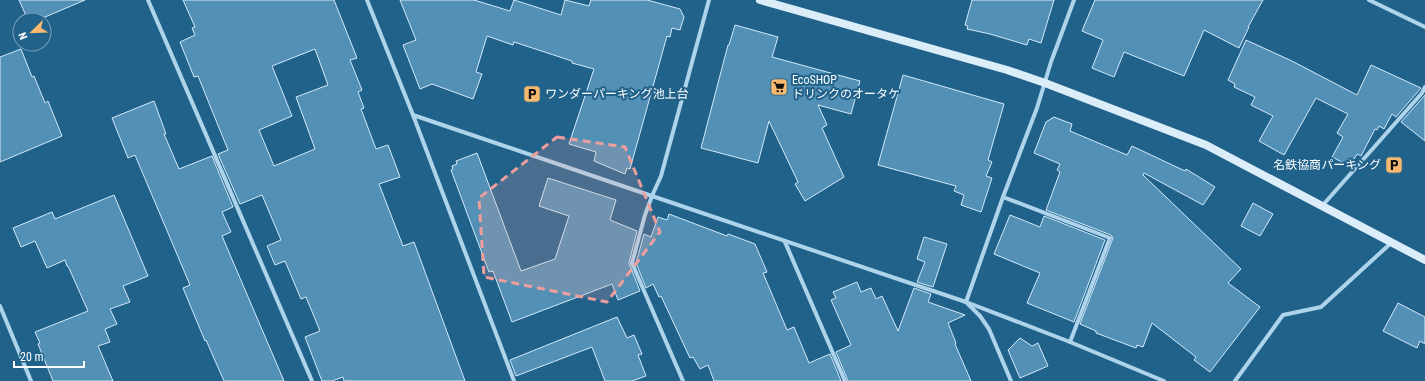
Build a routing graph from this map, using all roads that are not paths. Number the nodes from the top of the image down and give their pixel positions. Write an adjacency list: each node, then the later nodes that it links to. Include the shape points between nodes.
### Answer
1 (148, 0): 21 (street)
2 (367, 0): 10 (street)
3 (709, 0): 11 (street, via 661,176)
4 (760, 0): 8 (street)
5 (1074, 0): 8 (street)
6 (1369, 0): 7 (street)
7 (1425, 27)
8 (1045, 83): 12 (street); 13 (street, via 1206,145)
9 (1425, 87): 13 (street)
10 (413, 115): 11 (street); 22 (street)
11 (652, 196): 14 (street); 23 (street, via 632,263)
12 (1003, 197): 17 (street); 19 (street, via 1110,238)
13 (1322, 206): 15 (street)
14 (785, 242): 17 (street); 24 (street)
15 (1391, 243): 16 (street); 27 (street, via 1321,307 1283,315)
16 (1425, 260)
17 (966, 302): 19 (street); 25 (street, via 989,329)
18 (0, 306): 20 (street)
19 (1070, 342): 26 (street)
20 (30, 381)
21 (312, 381)
22 (514, 381)
23 (683, 381)
24 (845, 381)
25 (1011, 381)
26 (1164, 381)
27 (1235, 381)

